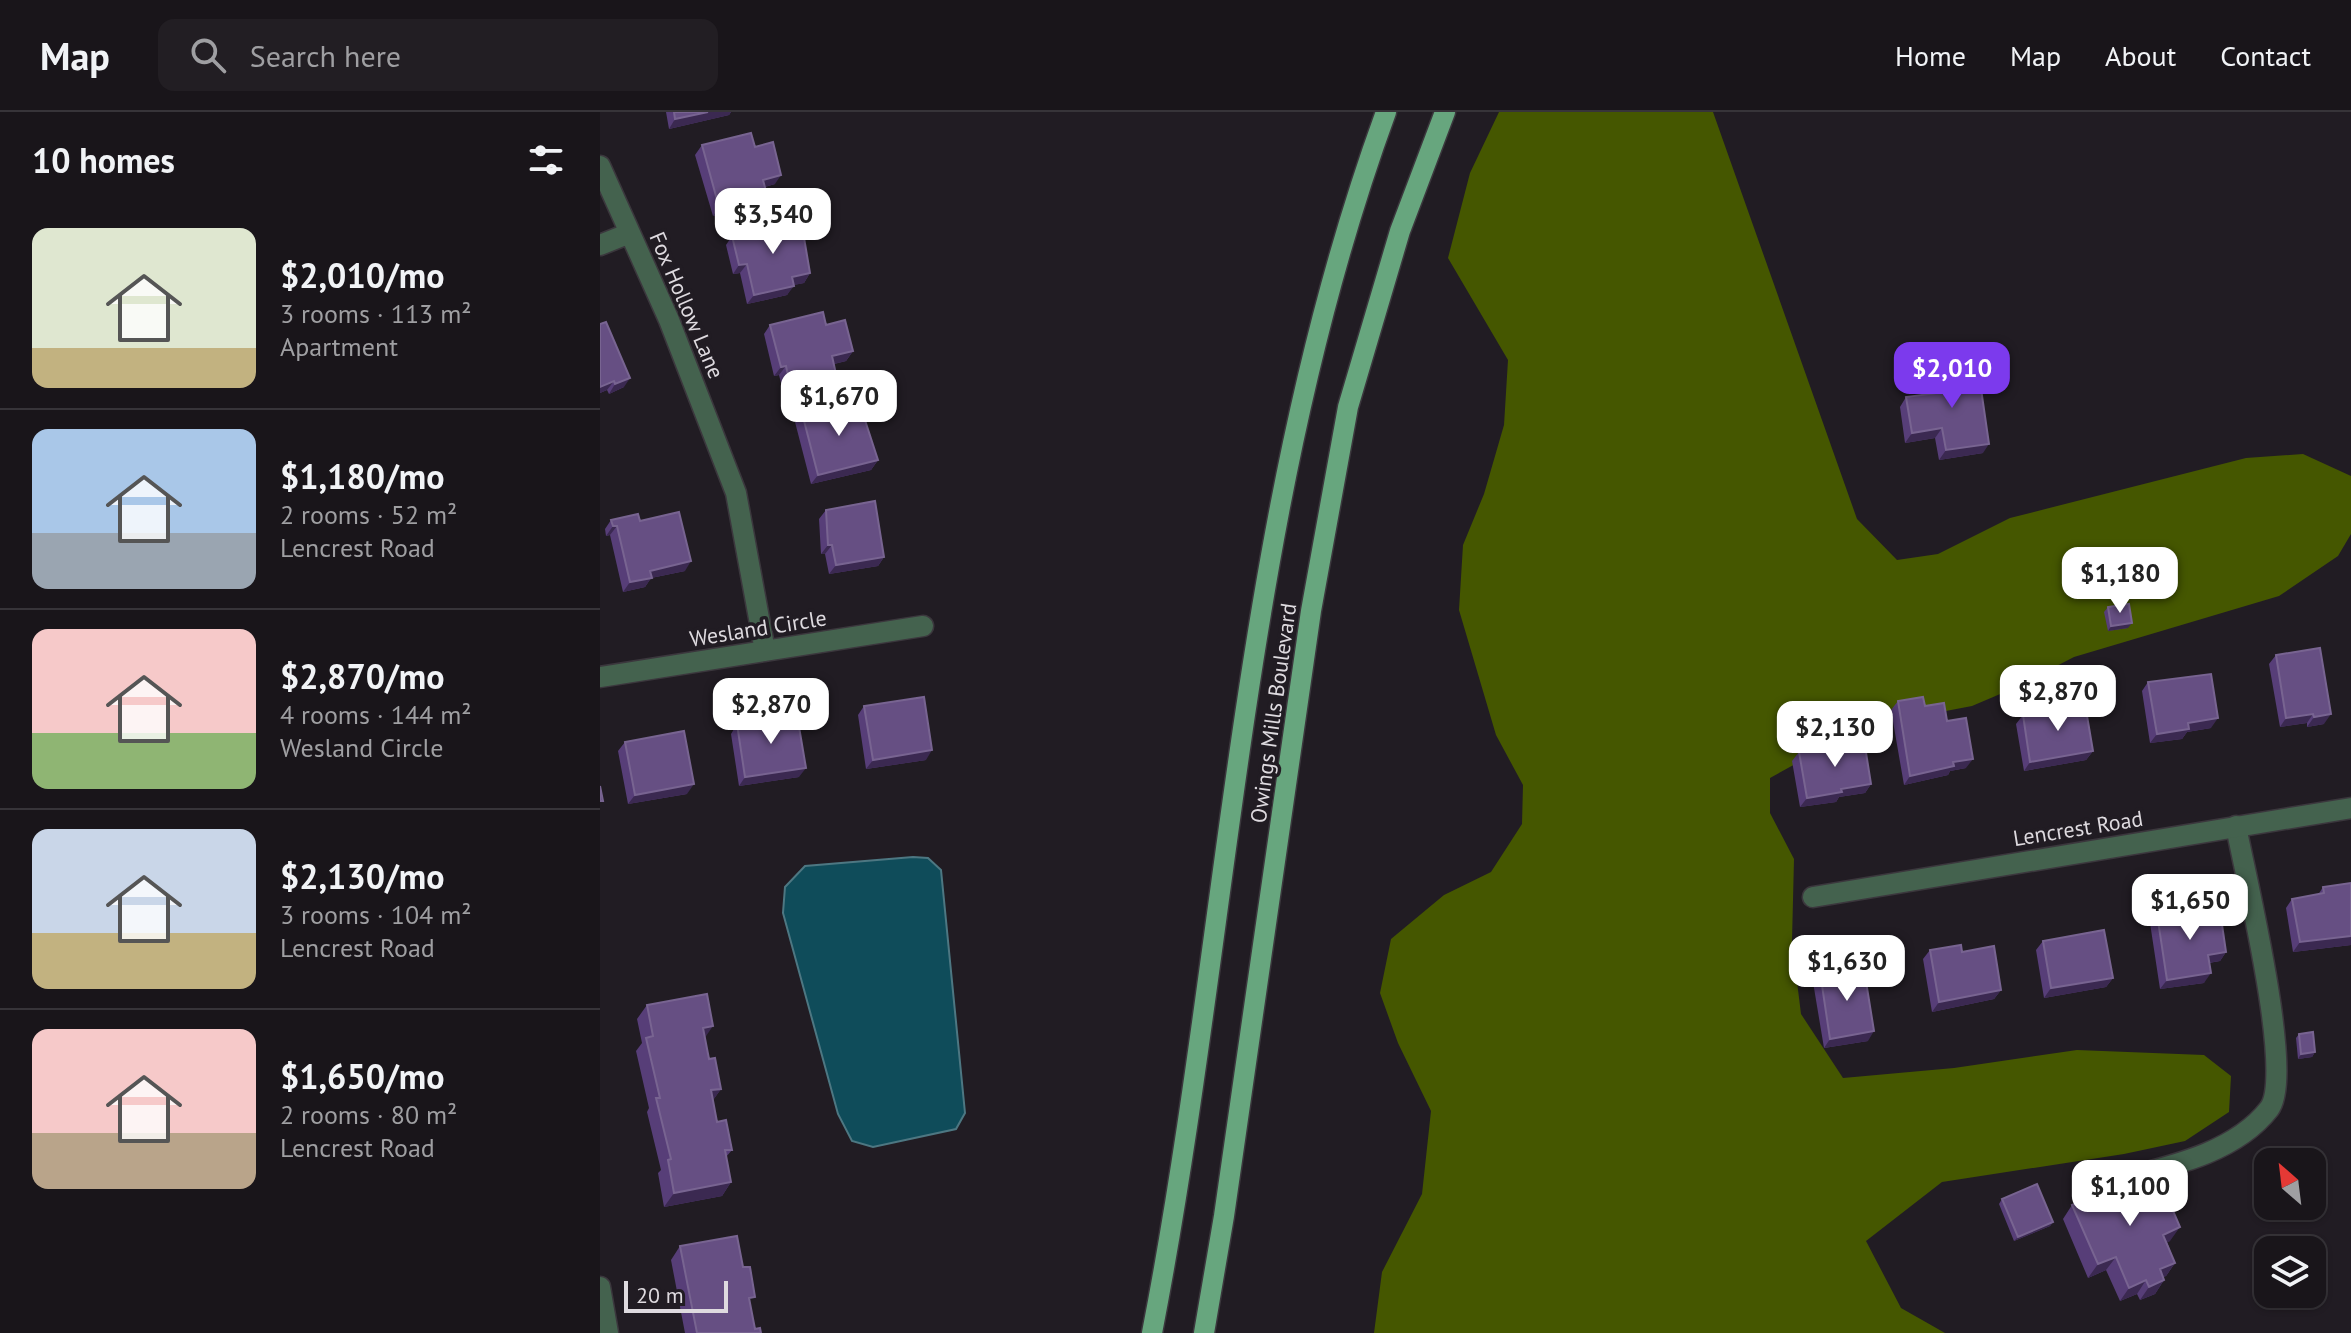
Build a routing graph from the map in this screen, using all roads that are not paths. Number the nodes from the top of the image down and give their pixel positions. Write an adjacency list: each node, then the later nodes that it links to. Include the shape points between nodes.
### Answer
1 (1386, 112): 15 (main road, Owings Mills Boulevard, via 1350,211 1267,565)
2 (1445, 112): 16 (main road, Owings Mills Boulevard, via 1400,231 1348,407 1311,611)
3 (600, 166): 4 (street, Fox Hollow Lane)
4 (630, 233): 5 (street); 7 (street, Fox Hollow Lane, via 736,493)
5 (600, 245)
6 (923, 626): 7 (street, Wesland Circle)
7 (765, 651): 8 (street, Wesland Circle)
8 (600, 677)
9 (2351, 808): 10 (street, Lencrest Road)
10 (2236, 826): 11 (street, Lencrest Road); 12 (street, via 2277,1044 2278,1083 2272,1106 2256,1123 2204,1154)
11 (1813, 897)
12 (2098, 1185)
13 (600, 1287): 14 (street)
14 (608, 1333)
15 (1152, 1333)
16 (1204, 1333)

